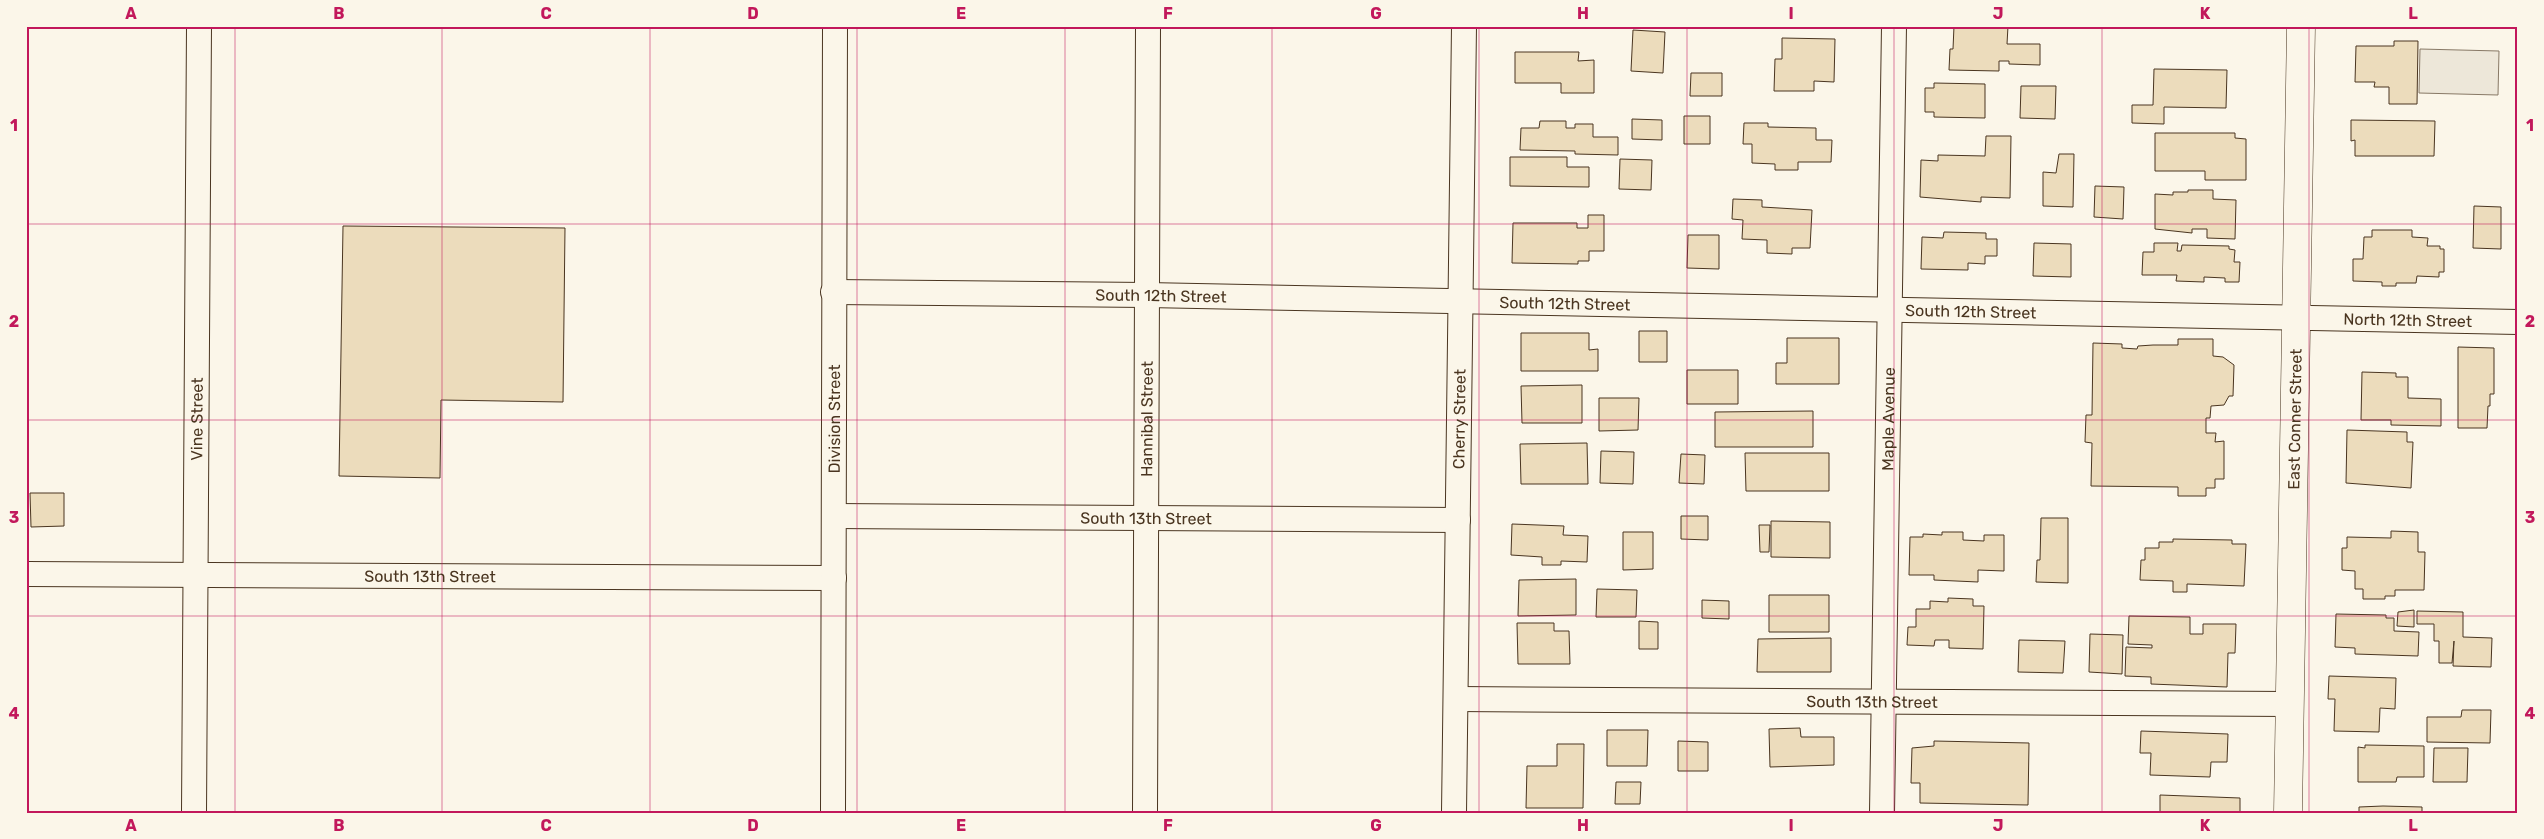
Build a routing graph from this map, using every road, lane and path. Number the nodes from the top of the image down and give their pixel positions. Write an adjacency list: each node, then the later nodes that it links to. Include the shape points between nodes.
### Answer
1 (199, 26): 16 (street, Vine Street)
2 (835, 26): 7 (street, Division Street)
3 (1148, 26): 8 (street, Hannibal Street)
4 (1464, 26): 9 (street, Cherry Street)
5 (1894, 26): 10 (street, Maple Avenue)
6 (2301, 26): 11 (main road, East Conner Street)
7 (833, 292): 8 (street, South 12th Street); 13 (street, Division Street)
8 (1147, 295): 9 (street, South 12th Street); 14 (street, Hannibal Street)
9 (1461, 301): 10 (street, South 12th Street); 15 (street, Cherry Street)
10 (1890, 309): 11 (street, South 12th Street); 20 (street, Maple Avenue)
11 (2297, 319): 12 (street, North 12th Street); 21 (main road, East Conner Street)
12 (2518, 322)
13 (834, 516): 14 (street, South 13th Street); 18 (street, Division Street)
14 (1146, 519): 15 (street, South 13th Street); 24 (street, Hannibal Street)
15 (1458, 520): 19 (street, Cherry Street)
16 (197, 573): 17 (street, South 13th Street); 18 (street, South 13th Street); 22 (street, Vine Street)
17 (26, 574)
18 (834, 578): 23 (street, Division Street)
19 (1456, 699): 20 (street, South 13th Street); 25 (street, Cherry Street)
20 (1884, 700): 21 (street, South 13th Street); 26 (street, Maple Avenue)
21 (2290, 704): 27 (main road, East Conner Street)
22 (194, 813)
23 (833, 813)
24 (1146, 813)
25 (1454, 813)
26 (1882, 813)
27 (2288, 813)

